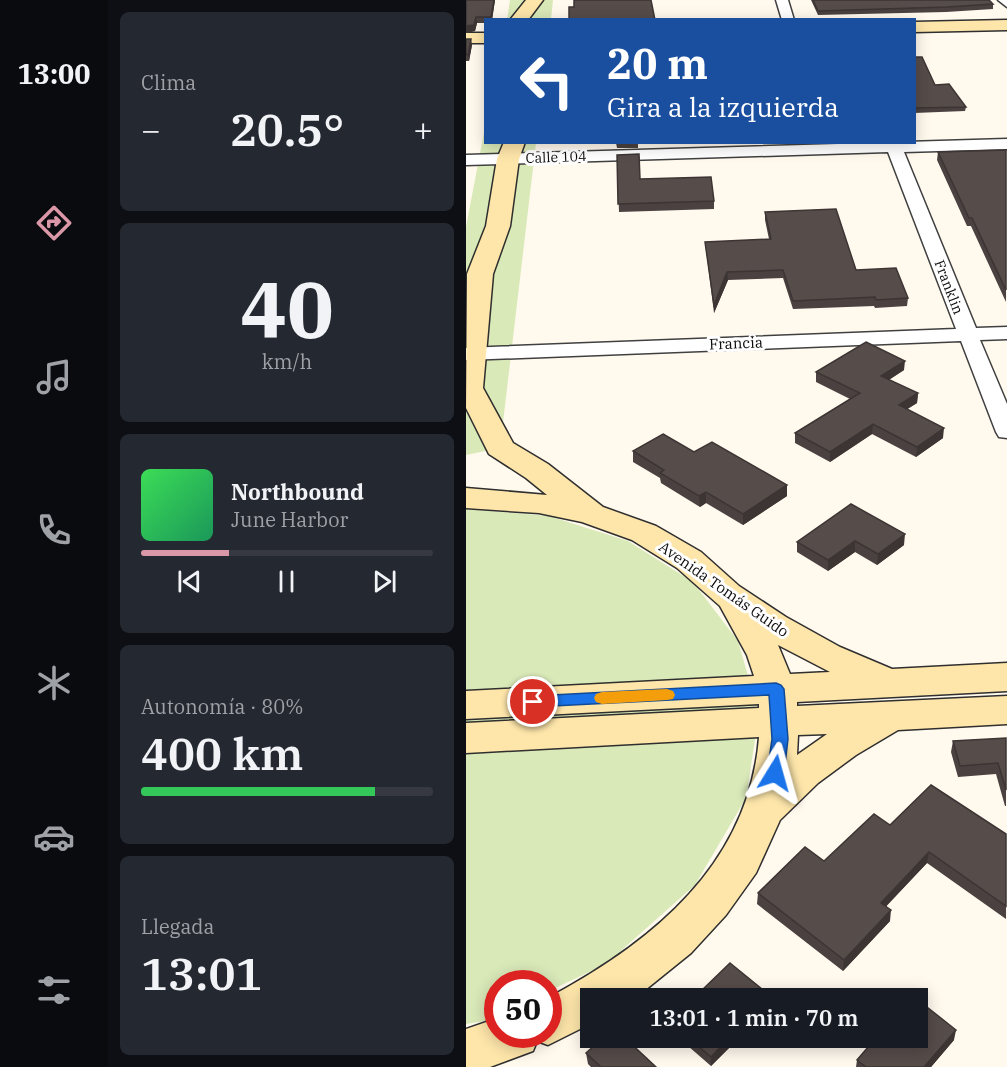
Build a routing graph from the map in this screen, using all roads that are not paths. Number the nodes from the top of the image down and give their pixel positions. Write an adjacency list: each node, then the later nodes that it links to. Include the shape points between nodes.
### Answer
1 (782, 0): 5 (street)
2 (535, 1): 3 (main road); 4 (main road)
3 (520, 18)
4 (543, 18)
5 (787, 18)
6 (1006, 19): 7 (main road)
7 (916, 21)
8 (1006, 25): 9 (main road)
9 (916, 27)
10 (484, 31): 11 (main road)
11 (466, 32)
12 (466, 38): 13 (main road)
13 (484, 38)
14 (1006, 144): 15 (street, Calle 104)
15 (894, 145): 16 (street, Calle 104); 19 (street, Franklin)
16 (511, 151): 17 (street, Calle 104); 20 (main road, Avenida Tomás Guido, via 498,226 480,274)
17 (466, 160)
18 (1006, 333): 19 (street, Francia)
19 (968, 335): 20 (street, Francia); 22 (street, Franklin)
20 (468, 354): 21 (main road, Avenida Tomás Guido)
21 (467, 390): 24 (main road, Avenida Tomás Guido, via 485,414 500,448)
22 (1006, 432)
23 (466, 498): 24 (main road, Avenida Tomás Guido, via 539,502)
24 (592, 514): 25 (main road, Avenida Tomás Guido, via 644,533 680,555)
25 (727, 594): 27 (main road, Avenida Tomás Guido); 29 (main road, via 768,659)
26 (1006, 677): 27 (main road)
27 (891, 699): 29 (main road); 30 (main road); 32 (main road, via 846,740 802,771)
28 (466, 705): 29 (main road)
29 (778, 705): 31 (main road); 32 (main road, via 780,739)
30 (1006, 710)
31 (466, 738)
32 (764, 810): 33 (main road, via 743,857 710,904 666,948)
33 (612, 988)
34 (580, 1005): 35 (main road)
35 (562, 1016)
36 (484, 1046): 38 (main road)
37 (521, 1048): 39 (main road)
38 (466, 1052)
39 (501, 1067)

